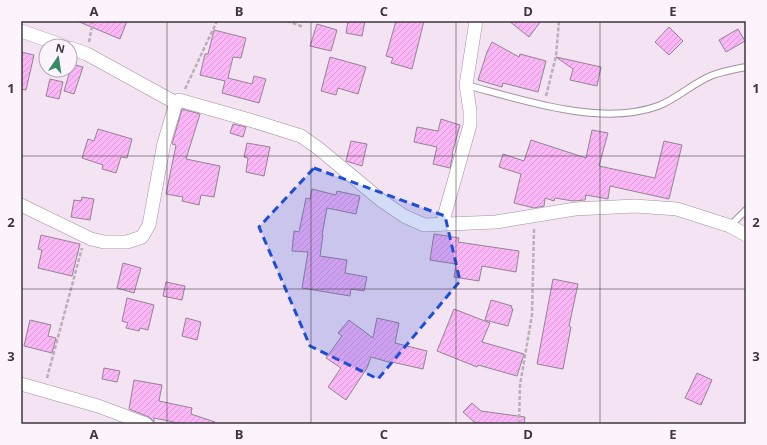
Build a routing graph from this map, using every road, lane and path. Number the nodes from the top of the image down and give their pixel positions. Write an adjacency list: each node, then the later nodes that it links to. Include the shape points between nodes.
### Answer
1 (93, 21): 10 (path)
2 (217, 21): 13 (path)
3 (287, 21): 6 (path)
4 (476, 21): 12 (street)
5 (559, 21): 14 (path, via 556,56)
6 (304, 27)
7 (21, 31): 8 (street)
8 (41, 38)
9 (78, 51): 10 (street)
10 (87, 54): 13 (street)
11 (746, 67): 14 (lane, via 713,75 659,106 636,113 590,113)
12 (466, 85): 14 (lane); 18 (street, via 470,125)
13 (177, 102): 18 (street, via 301,136 404,216 424,225); 21 (street, via 164,143 149,225 142,237 127,242 104,242)
14 (544, 106)
15 (21, 205): 21 (street)
16 (746, 210): 19 (lane)
17 (535, 214): 18 (street, via 496,222); 19 (street, via 634,206 677,209); 25 (path, via 532,315 520,385)
18 (442, 224)
19 (730, 226): 20 (street)
20 (746, 235)
21 (85, 236): 23 (path)
22 (21, 384): 23 (street)
23 (44, 390): 24 (street)
24 (146, 424)
25 (519, 424)

